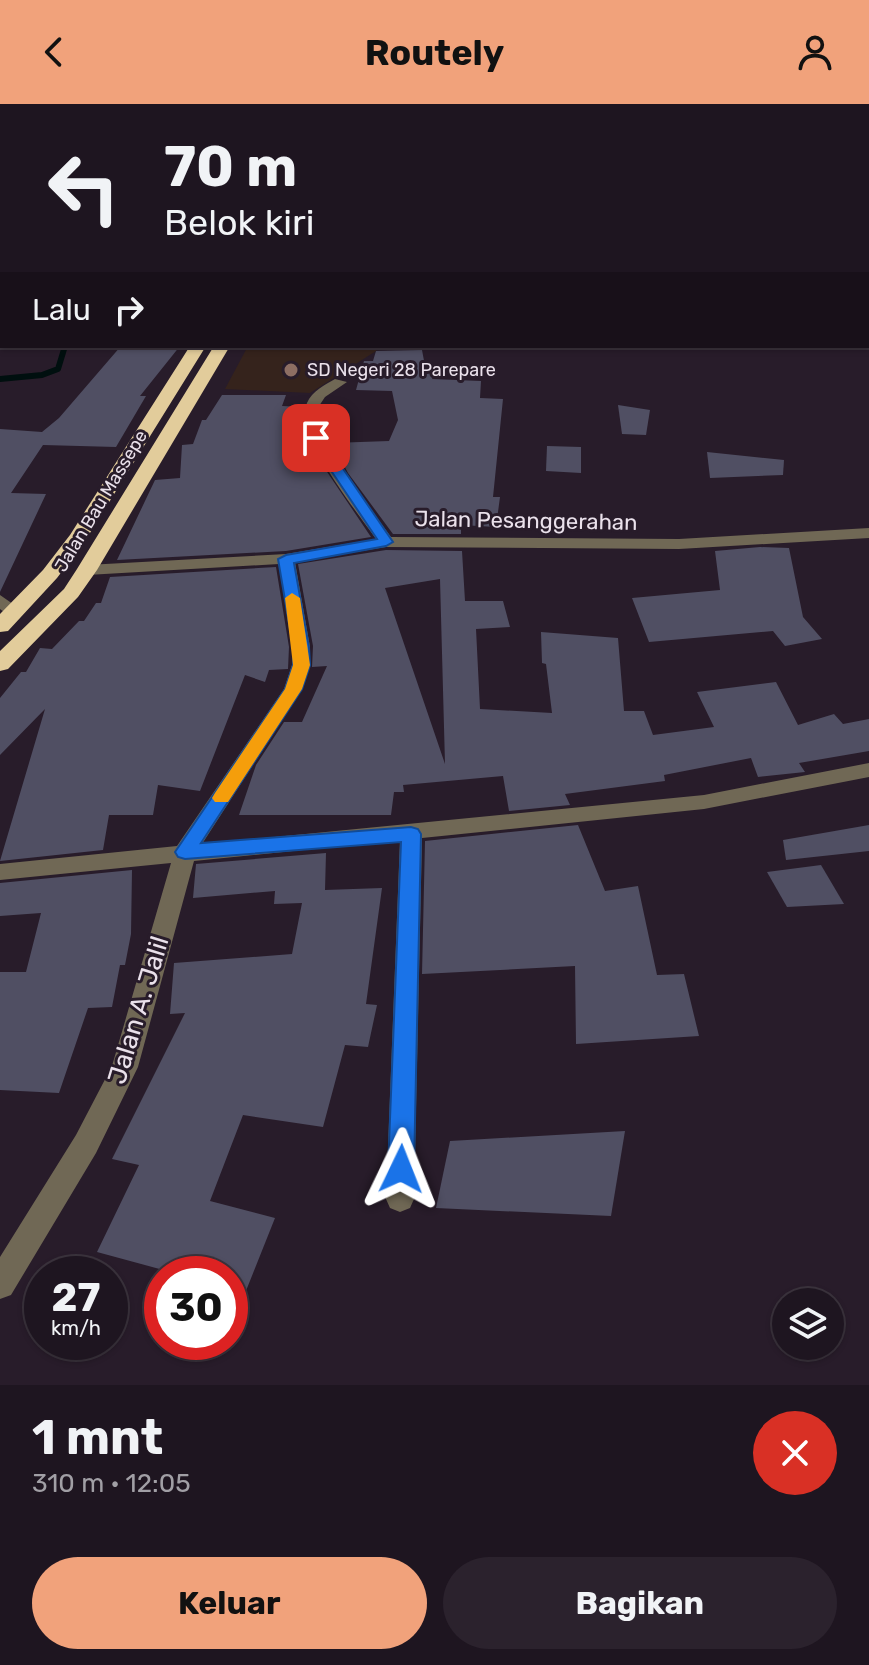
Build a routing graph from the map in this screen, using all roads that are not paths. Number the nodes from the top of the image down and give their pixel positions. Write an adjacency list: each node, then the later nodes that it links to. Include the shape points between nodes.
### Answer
1 (197, 348): 8 (highway, Jalan Bau Massepe, via 78,537 50,574)
2 (221, 348): 7 (highway, Jalan Bau Massepe)
3 (340, 382): 5 (street, via 317,395 310,410 316,438)
4 (869, 533): 5 (street, Jalan Pesanggerahan, via 679,544)
5 (386, 542): 6 (street, Jalan Pesanggerahan)
6 (286, 559): 7 (street, Jalan Pesanggerahan); 13 (street, Jalan A. Jalil, via 301,647 293,689)
7 (87, 570): 10 (highway, Jalan Bau Massepe)
8 (7, 606): 9 (highway, Jalan Bau Massepe)
9 (0, 626)
10 (0, 664)
11 (869, 770): 12 (street, via 704,802)
12 (411, 834): 13 (street); 15 (street)
13 (185, 852): 14 (street); 16 (street, Jalan A. Jalil, via 125,1067 86,1144)
14 (0, 872)
15 (400, 1199)
16 (0, 1284)

